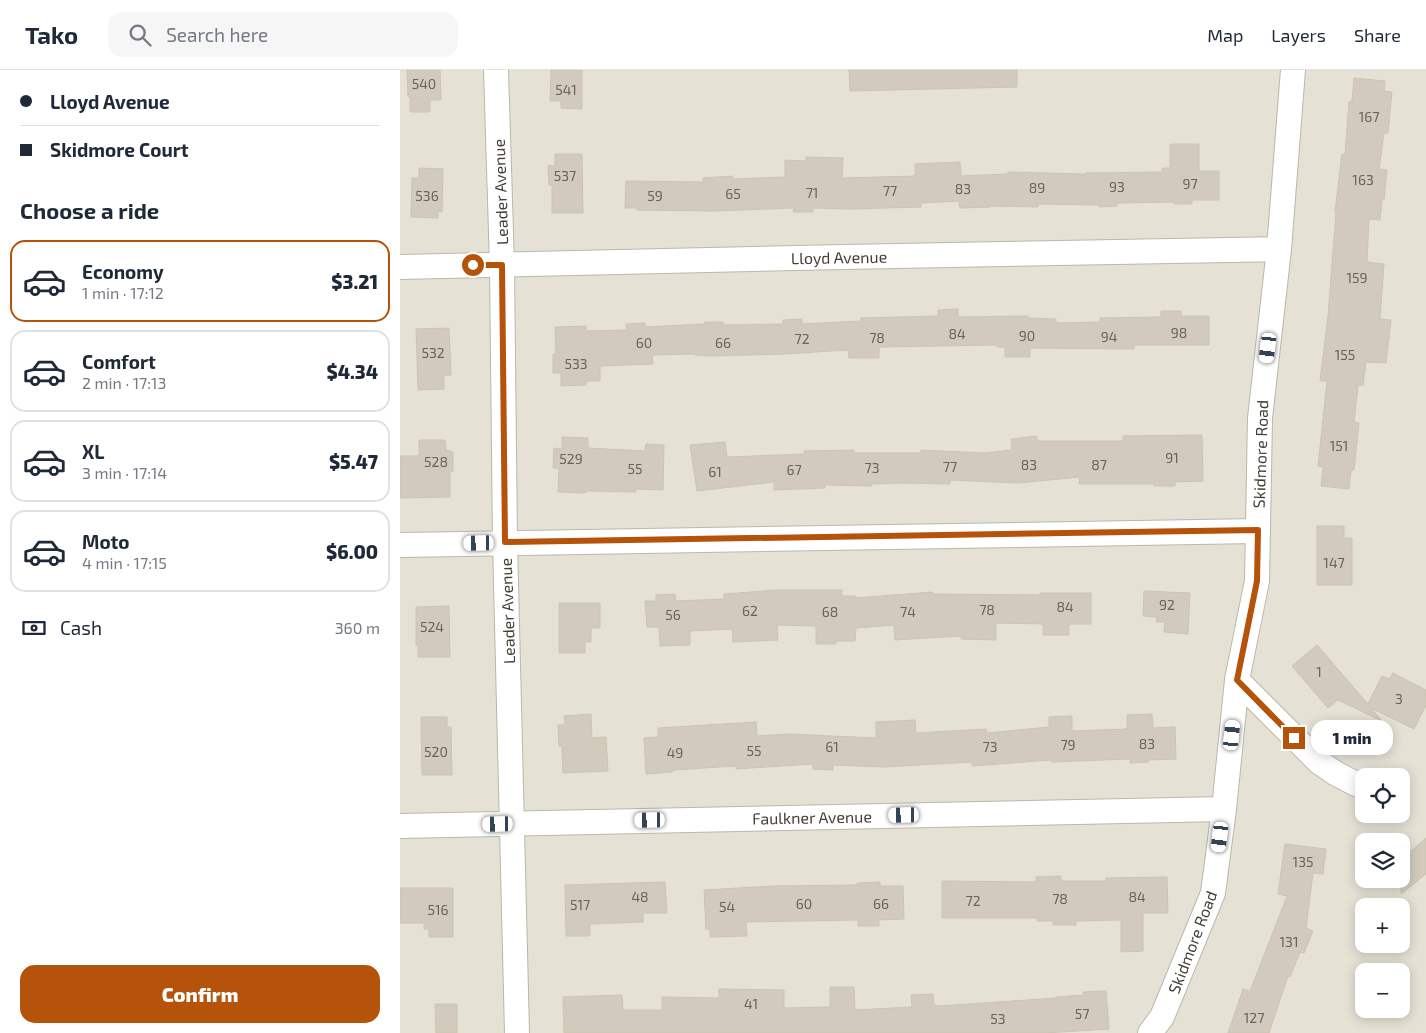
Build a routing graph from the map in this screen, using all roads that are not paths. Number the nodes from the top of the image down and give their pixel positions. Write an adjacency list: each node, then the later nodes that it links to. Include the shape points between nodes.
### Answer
1 (496, 70): 4 (street, Leader Avenue)
2 (1293, 70): 3 (street, Skidmore Road)
3 (1279, 249): 4 (street, Lloyd Avenue); 6 (street, Skidmore Road, via 1260,418)
4 (502, 265): 5 (street, Lloyd Avenue); 7 (street, Leader Avenue)
5 (400, 267)
6 (1258, 530): 7 (street); 9 (street, Skidmore Road, via 1257,581)
7 (505, 542): 8 (street); 12 (street, Leader Avenue)
8 (400, 545)
9 (1237, 680): 10 (street, via 1305,750); 11 (street, Skidmore Road)
10 (1355, 783)
11 (1224, 809): 12 (street, Faulkner Avenue); 15 (street, Skidmore Road, via 1213,893 1162,1017)
12 (512, 823): 13 (street, Faulkner Avenue); 14 (street, Leader Avenue)
13 (400, 826)
14 (516, 1033)
15 (1150, 1033)

